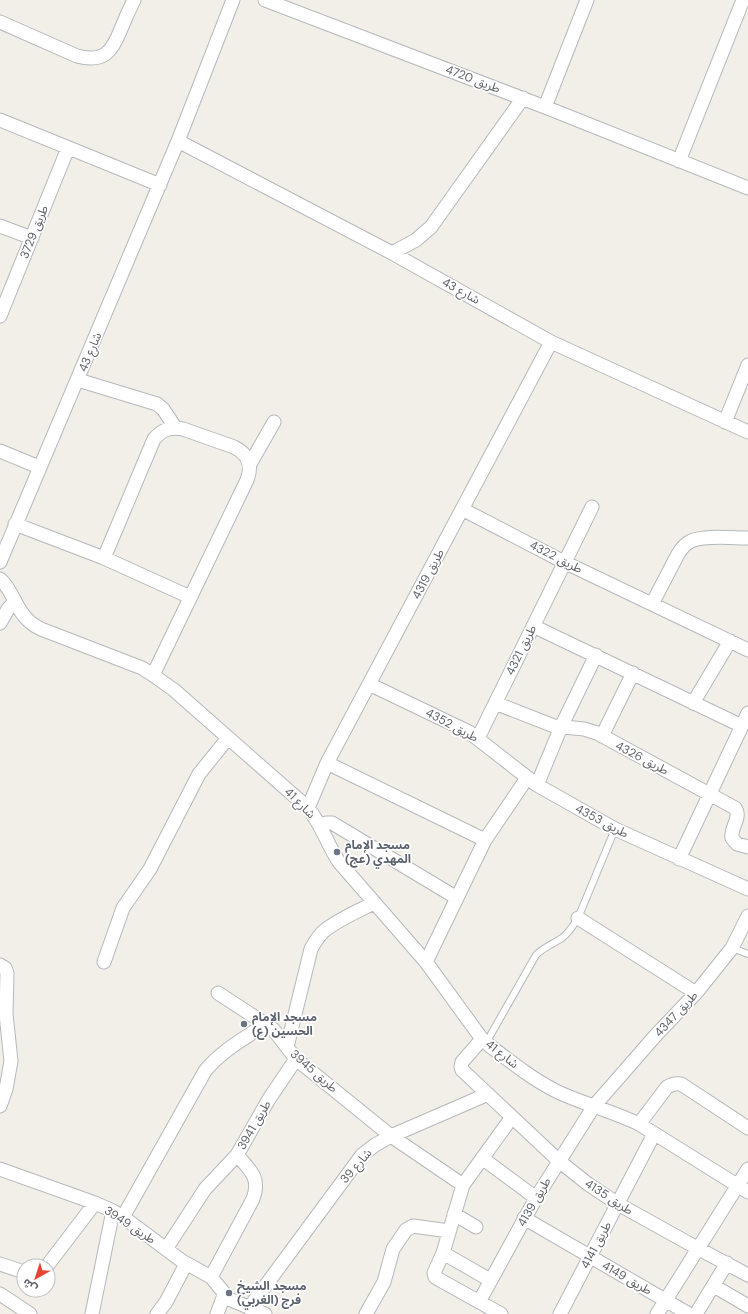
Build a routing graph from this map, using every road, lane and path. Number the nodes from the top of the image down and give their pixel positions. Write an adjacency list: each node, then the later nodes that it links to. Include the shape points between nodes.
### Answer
1 (134, 0): 6 (street, via 114,46 97,58 77,56)
2 (233, 0): 10 (street, شارع 43)
3 (265, 0): 7 (street, طريق 4720)
4 (587, 0): 8 (street)
5 (743, 0): 12 (street)
6 (0, 22)
7 (522, 98): 8 (street, طريق 4720); 17 (street, via 431,227 416,240)
8 (545, 107): 12 (street, طريق 4720)
9 (0, 120): 11 (street)
10 (178, 141): 13 (street, شارع 43); 17 (street, شارع 43)
11 (68, 148): 13 (street); 16 (street, طريق 3729)
12 (679, 161): 14 (street, طريق 4720)
13 (160, 184): 21 (street, شارع 43)
14 (748, 188)
15 (0, 226): 16 (street)
16 (32, 238): 18 (street, طريق 3729)
17 (392, 253): 19 (street, شارع 43)
18 (0, 316)
19 (551, 342): 23 (street, شارع 43); 30 (street, طريق 4319)
20 (748, 365): 23 (street)
21 (78, 380): 24 (street, via 157,404); 28 (street, شارع 43)
22 (274, 422): 27 (street)
23 (725, 422): 25 (street, شارع 43)
24 (175, 427): 27 (street, via 241,451); 33 (street, via 160,433 154,439)
25 (748, 432)
26 (0, 451): 28 (street)
27 (250, 464): 37 (street, via 247,480)
28 (39, 467): 31 (street, شارع 43)
29 (592, 507): 35 (street, طريق 4321)
30 (462, 509): 35 (street, طريق 4322); 47 (street, طريق 4319)
31 (16, 524): 33 (street); 34 (street, شارع 43)
32 (748, 538): 39 (street, via 698,538 690,541 678,554)
33 (104, 558): 37 (street)
34 (0, 562)
35 (564, 562): 39 (street, طريق 4322); 41 (street, طريق 4321)
36 (0, 579): 38 (street, شارع 41)
37 (190, 597): 46 (street)
38 (15, 601): 40 (street); 46 (street, شارع 41, via 32,625 130,663)
39 (652, 604): 42 (street, طريق 4322)
40 (0, 623)
41 (533, 626): 44 (street); 48 (street, طريق 4321)
42 (730, 642): 43 (street, طريق 4322); 49 (street)
43 (748, 650)
44 (596, 655): 45 (street); 52 (street)
45 (633, 673): 49 (street); 53 (street)
46 (153, 675): 54 (street, شارع 41, via 174,690)
47 (370, 684): 55 (street, طريق 4352); 56 (street, طريق 4319)
48 (495, 703): 52 (street, طريق 4326); 55 (street, طريق 4321)
49 (693, 703): 51 (street)
50 (748, 713): 51 (street)
51 (742, 726): 58 (street)
52 (561, 727): 53 (street, طريق 4326, via 584,729); 57 (street)
53 (602, 736): 58 (street, طريق 4326)
54 (228, 738): 59 (street, شارع 41); 72 (street, via 199,774 150,869 123,908)
55 (478, 738): 57 (street, طريق 4352)
56 (328, 764): 59 (street, طريق 4319); 62 (street)
57 (532, 781): 61 (street, طريق 4353); 62 (street)
58 (709, 794): 63 (street, طريق 4326, via 737,810 738,816 732,830 732,838 737,844); 64 (street)
59 (308, 808): 60 (street, شارع 41)
60 (322, 827): 66 (street, via 326,823 332,823); 67 (street, شارع 41, via 329,846 339,862)
61 (615, 829): 64 (street, طريق 4353); 69 (lane)
62 (485, 840): 66 (street)
63 (748, 847)
64 (678, 859): 65 (street, طريق 4353)
65 (748, 889)
66 (457, 898): 73 (street)
67 (374, 903): 73 (street, شارع 41); 79 (street, via 334,924 317,939 311,949)
68 (748, 916): 70 (street, طريق 4347)
69 (578, 918): 76 (street); 78 (lane, via 567,934 536,955)
70 (732, 948): 71 (lane); 76 (street, طريق 4347)
71 (748, 954)
72 (104, 962)
73 (426, 962): 78 (street, شارع 41)
74 (0, 965): 81 (street, via 7,973 6,1014 11,1060)
75 (218, 993): 77 (street, طريق 3945)
76 (696, 993): 84 (street, طريق 4347)
77 (266, 1024): 79 (street, طريق 3945); 100 (street, via 211,1062)
78 (484, 1041): 82 (street, via 462,1062 461,1068); 84 (street, شارع 41, via 545,1085)
79 (287, 1047): 80 (street, طريق 3945)
80 (296, 1059): 89 (street, طريق 3945); 90 (street, طريق 3941, via 269,1099)
81 (3, 1087): 83 (street)
82 (488, 1094): 85 (street, طريق 4135); 89 (street, شارع 39)
83 (0, 1106)
84 (594, 1106): 86 (street, شارع 41); 92 (street, طريق 4139)
85 (512, 1117): 91 (street); 92 (street, طريق 4135)
86 (639, 1124): 87 (street, via 667,1087 680,1084); 88 (street, شارع 41)
87 (748, 1128)
88 (654, 1134): 96 (street, شارع 41); 99 (street, طريق 4141)
89 (391, 1136): 95 (street, طريق 3945); 122 (street, شارع 39, via 362,1155)
90 (237, 1155): 105 (street, via 205,1189); 115 (street, طريق 3941, via 253,1175 256,1191)
91 (482, 1158): 95 (street); 97 (street)
92 (558, 1161): 97 (street, طريق 4139); 99 (street, طريق 4135)
93 (0, 1169): 98 (street, طريق 3949)
94 (748, 1169): 96 (street)
95 (463, 1185): 101 (street)
96 (743, 1188): 106 (street)
97 (536, 1198): 102 (street, طريق 4139)
98 (95, 1203): 100 (street, طريق 3949); 109 (street)
99 (618, 1204): 106 (street, طريق 4135); 108 (street, طريق 4141)
100 (118, 1214): 105 (street, طريق 3949); 125 (street)
101 (454, 1214): 103 (street); 104 (street)
102 (524, 1218): 108 (street, طريق 4149); 116 (street, طريق 4139)
103 (476, 1227)
104 (449, 1231): 107 (street); 129 (street, via 413,1226 406,1230 393,1249 384,1282)
105 (166, 1248): 112 (street, طريق 3949)
106 (699, 1249): 110 (street, طريق 4135); 120 (street)
107 (443, 1252): 116 (street); 123 (street, via 434,1273 435,1277)
108 (590, 1257): 120 (street, طريق 4149); 131 (street, طريق 4141)
109 (53, 1258)
110 (727, 1263): 114 (street, طريق 4135); 117 (street)
111 (0, 1264): 113 (street)
112 (186, 1264): 115 (street, طريق 3949); 126 (street)
113 (16, 1269)
114 (748, 1275)
115 (211, 1277): 119 (street, طريق 3949)
116 (490, 1280): 123 (street, طريق 4139)
117 (714, 1286): 121 (street); 134 (street)
118 (0, 1294): 124 (street)
119 (224, 1295): 122 (street, via 233,1302); 127 (street)
120 (666, 1300): 132 (street); 133 (street, طريق 4149)
121 (748, 1306)
122 (249, 1308): 128 (street)
123 (484, 1308): 130 (street)
124 (30, 1314)
125 (92, 1314)
126 (157, 1314)
127 (217, 1314)
128 (264, 1314)
129 (366, 1314)
130 (501, 1314)
131 (560, 1314)
132 (657, 1314)
133 (689, 1314)
134 (696, 1314)

